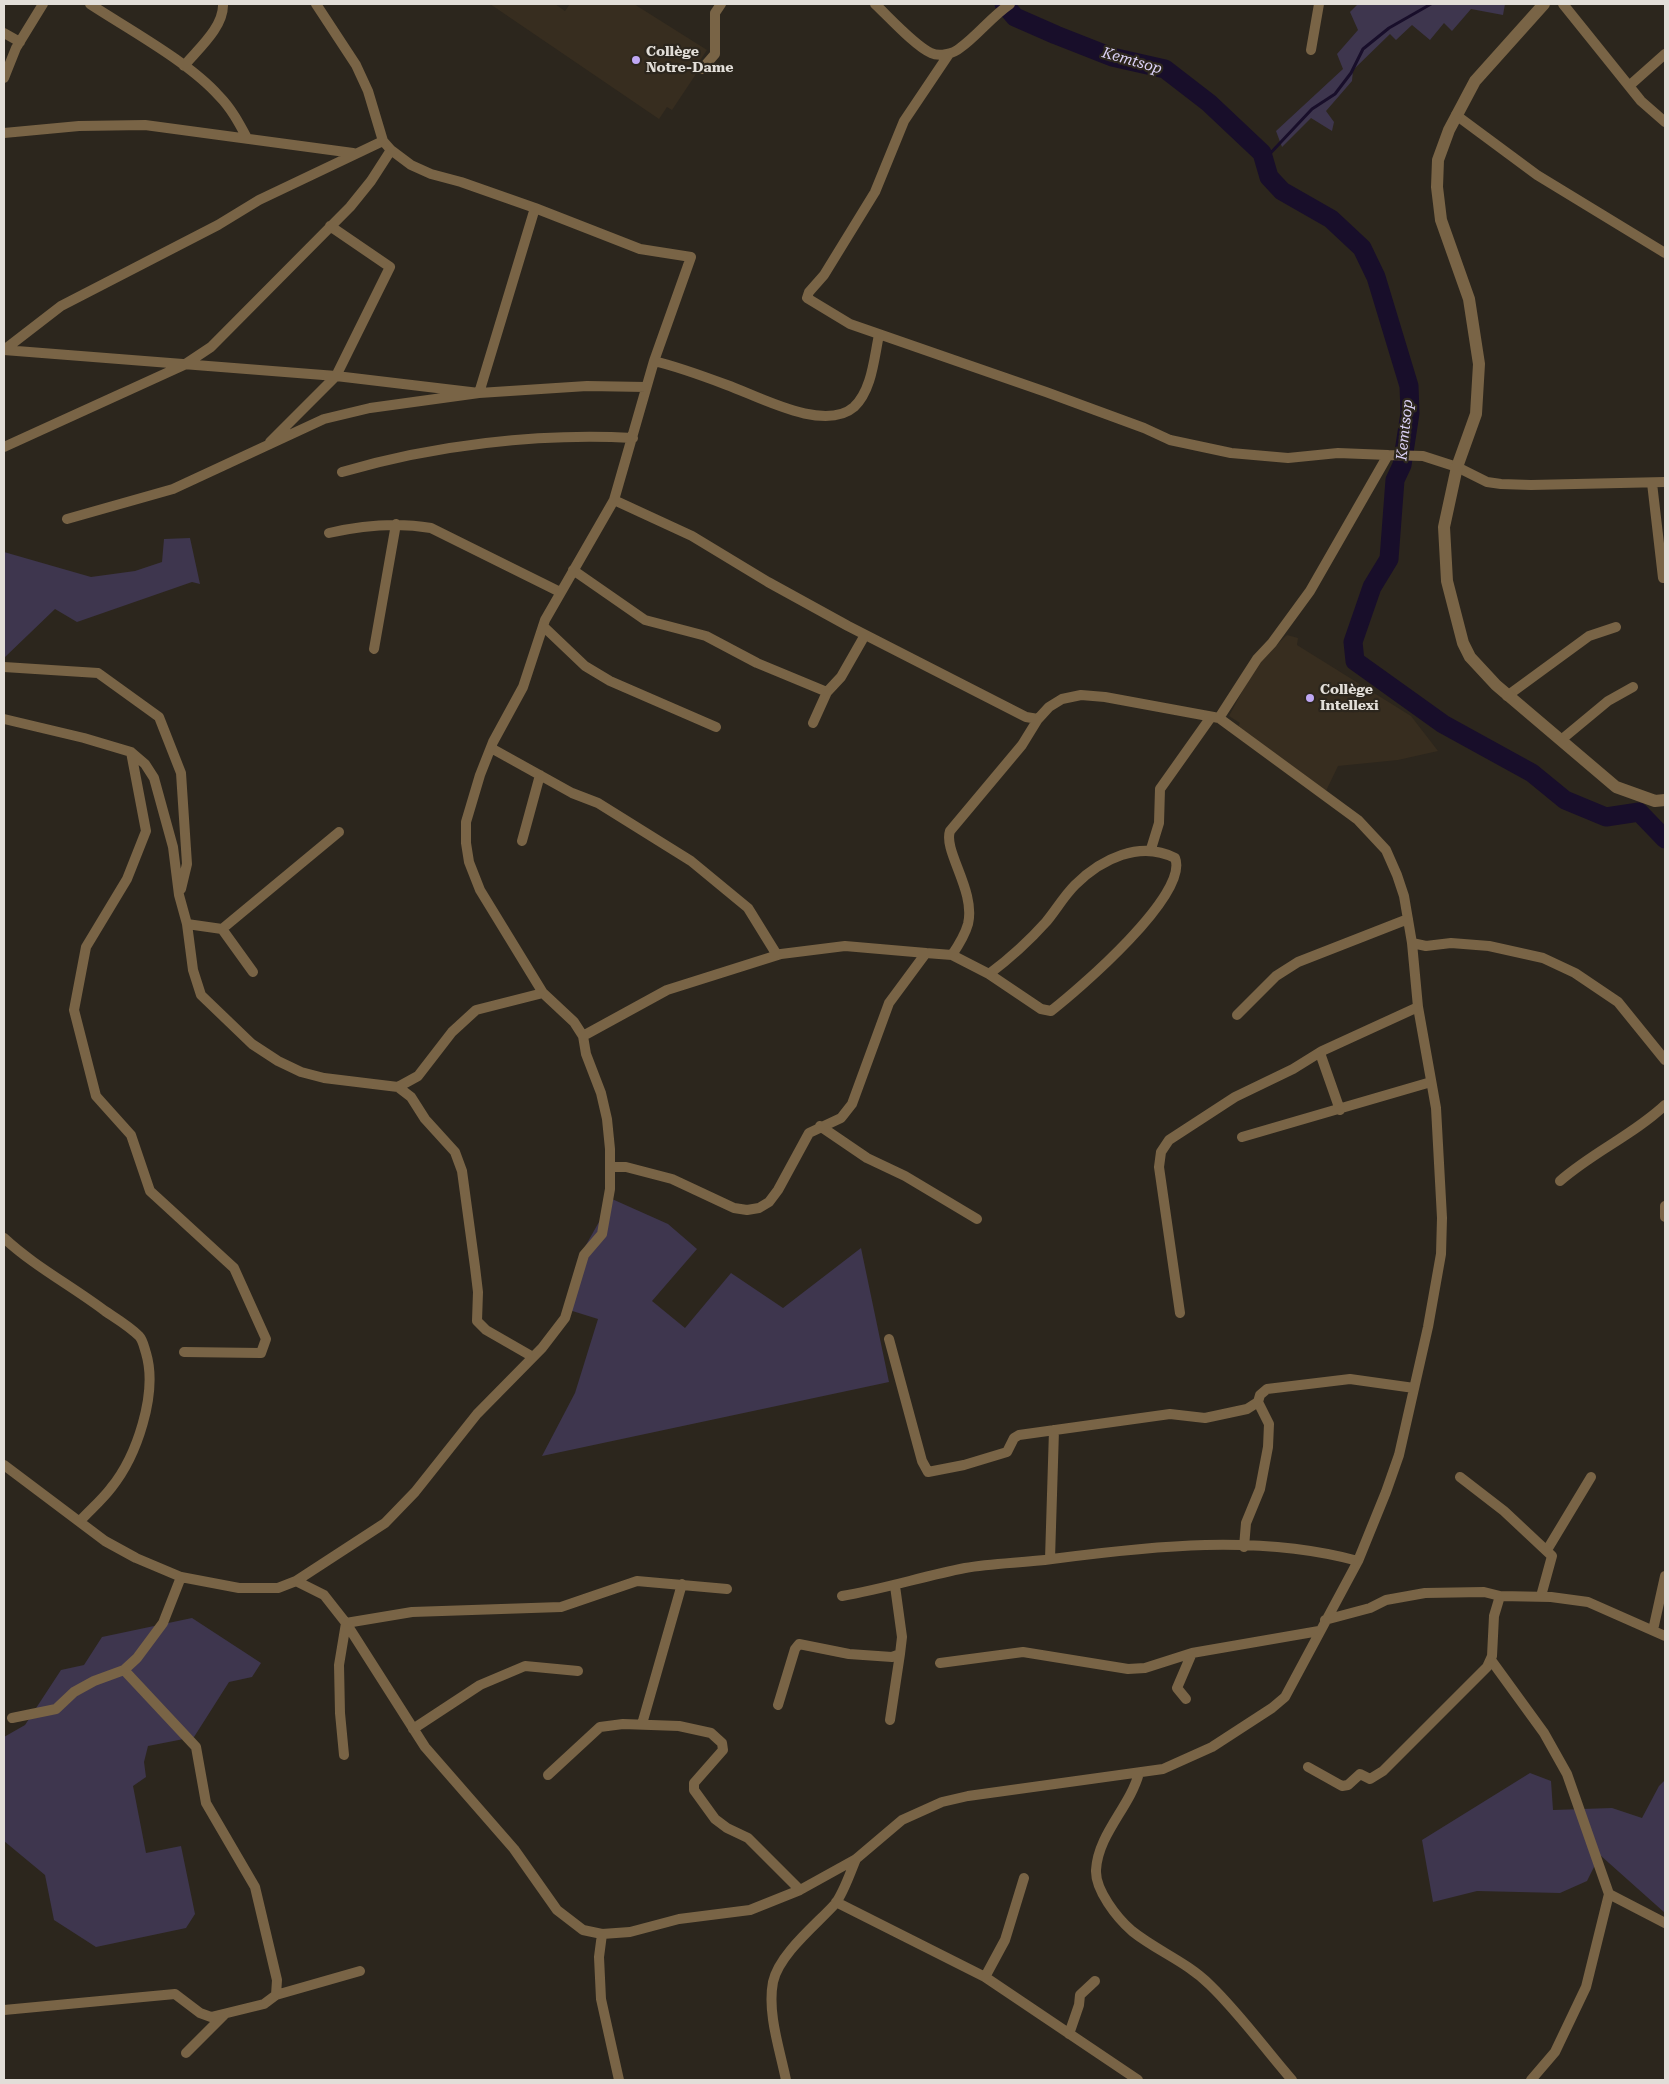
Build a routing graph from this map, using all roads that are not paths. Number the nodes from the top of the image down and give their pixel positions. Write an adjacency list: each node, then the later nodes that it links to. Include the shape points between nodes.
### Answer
1 (43, 4): 12 (street)
2 (90, 4): 16 (street)
3 (223, 4): 16 (street, via 217,24)
4 (316, 4): 24 (street, via 356,65 368,91)
5 (721, 4): 17 (street, via 715,13 715,54)
6 (875, 4): 14 (street, via 931,54)
7 (1010, 4): 14 (street, via 997,12 960,49)
8 (1319, 4): 13 (street)
9 (1544, 4): 20 (street, via 1488,65)
10 (1563, 4): 19 (street)
11 (4, 33): 12 (street)
12 (20, 42): 18 (street)
13 (1310, 50)
14 (949, 54): 30 (street, via 904,120 875,192 807,298 826,312)
15 (1665, 54): 19 (street)
16 (184, 66): 23 (street, via 218,94)
17 (702, 69)
18 (4, 78)
19 (1628, 86): 21 (street)
20 (1456, 115): 29 (street, via 1537,175); 41 (street, via 1438,160 1436,187 1441,220 1469,299 1479,364 1476,414)
21 (1665, 122)
22 (4, 133): 23 (street, via 79,126 145,125)
23 (247, 138): 26 (street)
24 (383, 141): 25 (street); 26 (street)
25 (390, 150): 27 (street, via 431,174); 28 (street, via 371,181)
26 (353, 153): 31 (street, via 61,306)
27 (535, 208): 32 (street, via 640,248 691,257); 36 (street)
28 (330, 226): 33 (street, via 211,347); 34 (street, via 390,267)
29 (1665, 253)
30 (879, 335): 32 (street, via 868,383 854,407 839,415 800,412); 40 (street, via 1046,392 1170,440 1231,453 1288,458 1338,454)
31 (4, 350): 33 (street)
32 (654, 361): 35 (street)
33 (184, 365): 34 (street); 38 (street)
34 (336, 376): 36 (street); 39 (street)
35 (646, 387): 36 (street, via 587,386); 37 (street)
36 (479, 393): 39 (street, via 370,408 324,418)
37 (633, 438): 42 (street, via 549,440 430,450); 45 (street)
38 (4, 447)
39 (264, 448): 46 (street, via 173,489)
40 (1391, 455): 41 (street, via 1416,456); 60 (street, via 1310,591)
41 (1457, 467): 44 (street, via 1487,482 1501,484); 59 (street, via 1443,538 1453,612 1470,657)
42 (342, 472)
43 (1665, 482): 44 (street)
44 (1652, 483): 50 (street)
45 (614, 500): 49 (street); 54 (street, via 692,536)
46 (67, 519)
47 (396, 524): 48 (street); 51 (street, via 431,528); 55 (street)
48 (329, 533)
49 (573, 570): 51 (street); 58 (street, via 645,620 706,636 757,663)
50 (1662, 578)
51 (560, 592): 52 (street)
52 (543, 626): 64 (street, via 585,666 610,681); 66 (street, via 523,687)
53 (1616, 627): 59 (street, via 1590,636)
54 (865, 635): 58 (street, via 841,677); 62 (street, via 1026,717)
55 (374, 649)
56 (4, 667): 73 (street, via 98,673 159,717 180,773 187,864)
57 (1633, 687): 65 (street, via 1608,701)
58 (827, 692): 63 (street)
59 (1507, 696): 65 (street)
60 (1215, 718): 62 (street, via 1081,695 1062,699); 72 (street, via 1160,789 1160,823); 74 (street, via 1358,820 1378,840 1397,875)
61 (4, 719): 67 (street)
62 (1038, 719): 80 (street, via 947,838 966,887 969,916)
63 (813, 723)
64 (716, 727)
65 (1561, 740): 69 (street, via 1616,787 1649,799)
66 (491, 748): 68 (street); 83 (street, via 466,822 469,862 493,913)
67 (131, 752): 73 (street, via 145,764 154,778 173,847); 103 (street, via 146,831 127,879 86,947 74,1010 96,1096 131,1135 150,1191 234,1268 266,1340 261,1353)
68 (540, 775): 71 (street); 79 (street, via 598,803 691,861 748,908)
69 (1665, 800)
70 (339, 832): 76 (street)
71 (522, 841)
72 (1151, 849): 82 (street, via 1128,852 1086,875 1046,923); 82 (street, via 1175,858 1177,868 1173,880 1127,943 1064,1001 1045,1011)
73 (179, 895): 75 (street)
74 (1408, 919): 77 (street); 85 (street, via 1298,962 1276,976)
75 (186, 924): 76 (street); 90 (street, via 193,970 201,995 252,1044 278,1061 324,1078)
76 (222, 929): 81 (street)
77 (1412, 943): 84 (street); 88 (street, via 1489,946 1543,958 1575,973 1618,1002)
78 (926, 952): 79 (street, via 845,946); 80 (street); 93 (street, via 889,1003 852,1104 841,1118)
79 (777, 955): 86 (street, via 668,990)
80 (952, 956): 82 (street)
81 (253, 972)
82 (989, 974)
83 (544, 993): 86 (street, via 574,1022); 90 (street, via 476,1010 452,1032 418,1076)
84 (1418, 1007): 87 (street); 89 (street)
85 (1237, 1014)
86 (583, 1036): 95 (street, via 603,1102)
87 (1320, 1053): 92 (street); 101 (street, via 1235,1097 1169,1140 1161,1152 1159,1167)
88 (1665, 1058)
89 (1431, 1082): 92 (street); 105 (street, via 1436,1108 1441,1254)
90 (398, 1087): 104 (street, via 411,1097 425,1119 455,1152 462,1171 478,1292 476,1317 479,1325)
91 (1665, 1105): 96 (street, via 1645,1124 1580,1164)
92 (1340, 1110): 94 (street)
93 (820, 1126): 95 (street, via 805,1138 778,1190 769,1202 759,1208 734,1208 672,1179 626,1167); 99 (street, via 867,1158)
94 (1242, 1137)
95 (610, 1167): 104 (street, via 610,1190 602,1234 584,1255 566,1318)
96 (1560, 1181)
97 (1665, 1206): 98 (street)
98 (1665, 1217)
99 (977, 1219)
100 (4, 1238): 111 (street, via 141,1338 150,1366 149,1394 142,1428 127,1462 112,1488)
101 (1180, 1312)
102 (889, 1339): 107 (street, via 922,1461 928,1472 1007,1452 1019,1435)
103 (184, 1352)
104 (534, 1356): 118 (street, via 477,1414 415,1492 386,1522)
105 (1414, 1388): 106 (street, via 1350,1379 1267,1389); 115 (street, via 1399,1455)
106 (1258, 1402): 107 (street, via 1247,1409 1205,1418 1170,1414); 112 (street, via 1269,1424 1268,1447 1260,1489 1246,1523)
107 (1054, 1430): 114 (street)
108 (4, 1465): 111 (street)
109 (1460, 1476): 113 (street)
110 (1591, 1477): 113 (street)
111 (80, 1521): 117 (street, via 136,1558)
112 (1244, 1547): 114 (street, via 1113,1550); 115 (street, via 1309,1550)
113 (1547, 1550): 124 (street, via 1552,1562)
114 (1050, 1560): 120 (street, via 965,1568)
115 (1358, 1561): 125 (street)
116 (1665, 1576): 128 (street)
117 (181, 1577): 118 (street, via 239,1588 278,1588); 134 (street, via 163,1623)
118 (296, 1581): 126 (street, via 324,1595)
119 (682, 1584): 121 (street); 126 (street, via 637,1581 562,1607 412,1612); 140 (street)
120 (895, 1586): 122 (street); 131 (street, via 902,1637)
121 (727, 1589)
122 (842, 1596)
123 (1500, 1596): 124 (street); 125 (street, via 1484,1592 1424,1593 1386,1600 1370,1608); 132 (street, via 1494,1616)
124 (1541, 1596): 128 (street, via 1588,1602)
125 (1325, 1620): 127 (street)
126 (346, 1623): 141 (street); 142 (street, via 339,1665)
127 (1319, 1630): 130 (street); 144 (street, via 1288,1692 1272,1708 1204,1752 1176,1764)
128 (1653, 1630): 129 (street)
129 (1665, 1636)
130 (1192, 1653): 133 (street, via 1145,1668 1128,1669 1023,1652); 136 (street, via 1177,1688)
131 (900, 1654): 137 (street, via 892,1657 848,1654 799,1644); 139 (street)
132 (1491, 1660): 143 (street, via 1468,1688 1374,1778 1360,1774 1342,1786); 149 (street, via 1544,1733 1567,1774)
133 (940, 1663)
134 (124, 1670): 138 (street, via 74,1692 56,1709); 156 (street, via 196,1747 206,1803 255,1887 277,1980)
135 (578, 1672): 141 (street, via 525,1666 480,1685)
136 (1186, 1699)
137 (778, 1705)
138 (12, 1718)
139 (890, 1720)
140 (642, 1724): 145 (street, via 600,1728); 148 (street, via 701,1729 720,1740 721,1754 694,1783 694,1790 715,1819 748,1838)
141 (413, 1729): 152 (street, via 455,1784 514,1849 557,1910 583,1930)
142 (344, 1755)
143 (1308, 1767)
144 (1139, 1773): 146 (street, via 942,1802 902,1820); 164 (street, via 1135,1789 1099,1855 1096,1872 1100,1886 1133,1931 1183,1962 1210,1985)
145 (548, 1775)
146 (856, 1859): 148 (street); 150 (street)
147 (1024, 1878): 154 (street, via 1005,1940)
148 (800, 1890): 152 (street, via 750,1910 679,1919 630,1932)
149 (1609, 1894): 151 (street); 165 (street, via 1586,1987 1555,2052)
150 (836, 1902): 154 (street); 162 (street, via 803,1934 774,1980 774,2017)
151 (1665, 1923)
152 (602, 1934): 161 (street, via 599,1957 601,1999)
153 (360, 1971): 156 (street)
154 (985, 1977): 159 (street)
155 (1095, 1981): 159 (street, via 1080,1995)
156 (276, 1995): 158 (street, via 264,2004)
157 (4, 2010): 158 (street, via 175,1994 200,2013 211,2017)
158 (224, 2014): 160 (street)
159 (1068, 2034): 163 (street)
160 (186, 2053)
161 (619, 2080)
162 (786, 2080)
163 (1138, 2080)
164 (1292, 2080)
165 (1531, 2080)

